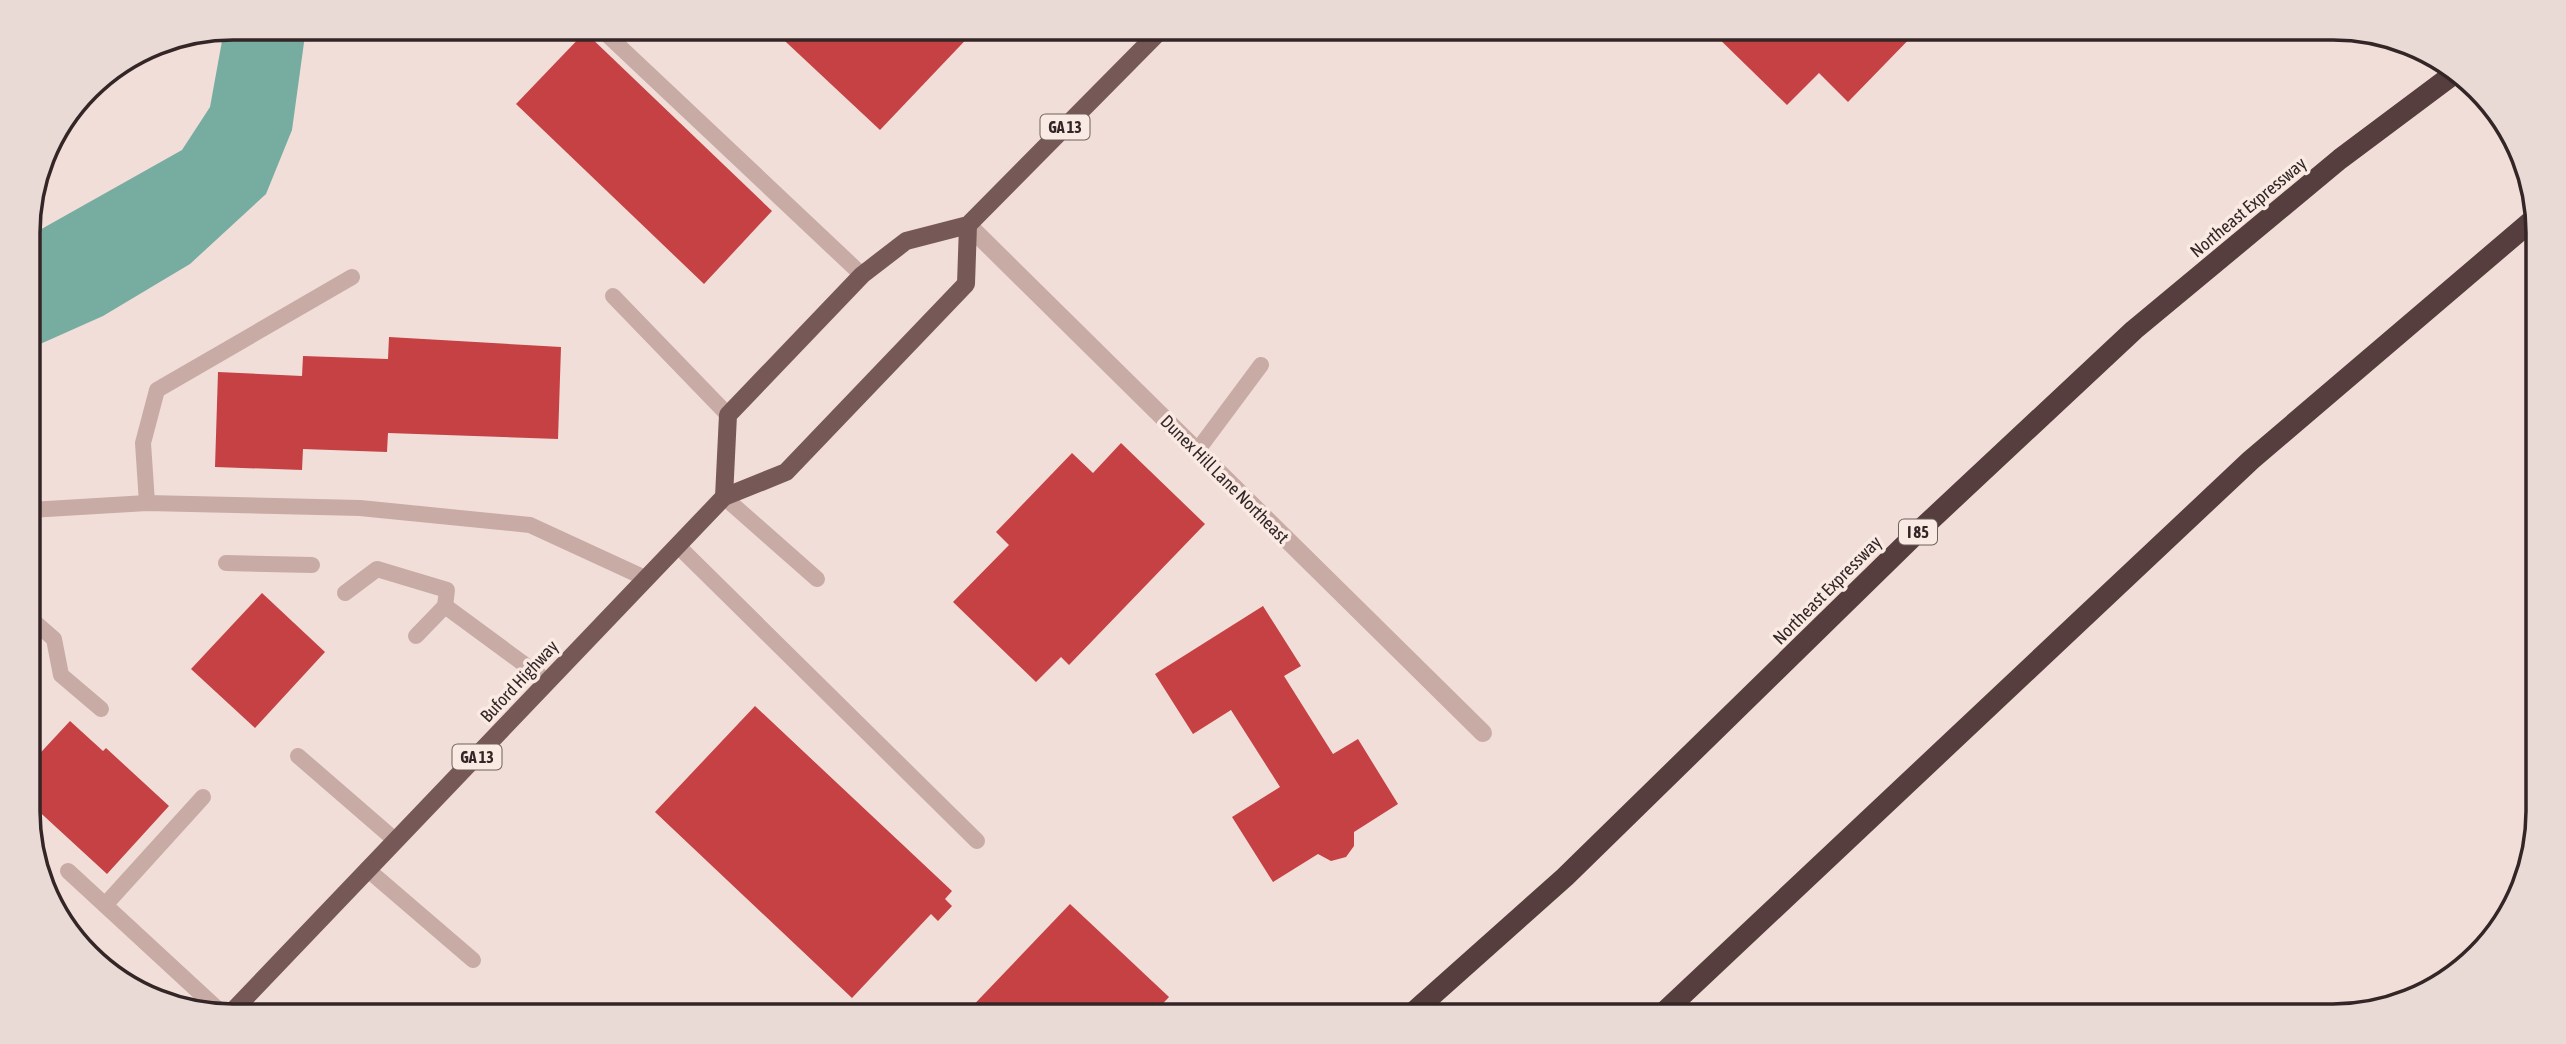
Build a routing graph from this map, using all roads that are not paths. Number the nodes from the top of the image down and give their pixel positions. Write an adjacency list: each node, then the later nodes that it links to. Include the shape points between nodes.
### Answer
1 (614, 41): 6 (lane)
2 (1151, 41): 4 (main road, GA 13)
3 (2447, 79): 36 (highway, Northeast Expressway / I 85, via 2340,159 2134,330 1920,530 1565,877)
4 (968, 226): 6 (main road, via 906,241); 11 (street, Dunex Hill Lane Northeast); 12 (main road, Buford Highway / GA 13, via 967,284 786,472)
5 (2525, 226): 37 (highway, via 2251,460)
6 (862, 275): 10 (main road)
7 (352, 277): 13 (lane, via 157,390 143,443)
8 (614, 296): 10 (lane)
9 (1261, 365): 11 (lane)
10 (728, 415): 12 (main road)
11 (1197, 451): 26 (street, Dunex Hill Lane Northeast)
12 (724, 497): 15 (main road, Buford Highway / GA 13); 19 (lane)
13 (147, 503): 14 (lane); 18 (lane, via 360,508 530,525)
14 (41, 509)
15 (677, 545): 18 (main road, Buford Highway / GA 13); 30 (lane)
16 (226, 564): 17 (lane)
17 (312, 565)
18 (645, 578): 24 (main road, Buford Highway / GA 13)
19 (817, 579)
20 (345, 593): 21 (lane, via 377,569 447,590)
21 (445, 606): 23 (lane); 24 (lane)
22 (40, 627): 25 (lane, via 54,639 61,675)
23 (416, 636)
24 (547, 681): 29 (main road, Buford Highway / GA 13)
25 (101, 709)
26 (1483, 733)
27 (298, 756): 29 (lane)
28 (203, 797): 33 (lane)
29 (396, 840): 31 (main road, Buford Highway / GA 13)
30 (977, 841)
31 (367, 869): 34 (lane); 38 (main road, Buford Highway / GA 13)
32 (68, 871): 33 (lane)
33 (105, 905): 35 (lane)
34 (473, 960)
35 (212, 1002)
36 (1423, 1003)
37 (1673, 1003)
38 (237, 1004)

